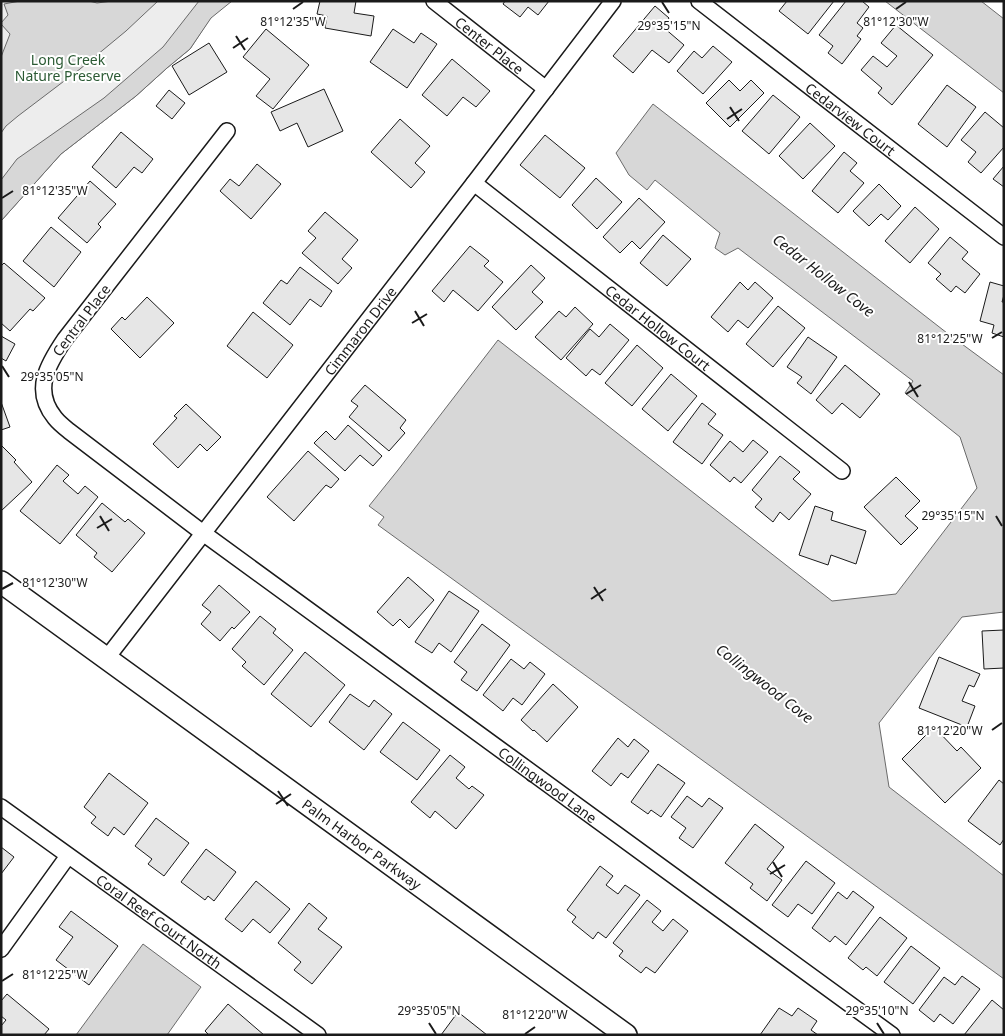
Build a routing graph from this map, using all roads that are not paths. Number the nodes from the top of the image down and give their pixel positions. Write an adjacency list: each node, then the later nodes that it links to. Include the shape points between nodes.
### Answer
1 (434, 1): 4 (street, Center Place)
2 (613, 1): 4 (street, Cimmaron Drive)
3 (699, 1): 7 (street, Cedarview Court)
4 (546, 89): 6 (street, Cimmaron Drive)
5 (227, 131): 9 (street, Central Place, via 65,339 48,367 44,383 50,410 69,431)
6 (474, 183): 8 (street, Cedar Hollow Court); 9 (street, Cimmaron Drive)
7 (1004, 237)
8 (842, 471)
9 (203, 533): 11 (street, Cimmaron Drive); 17 (street, Collingwood Lane)
10 (1, 582): 11 (street, Palm Harbor Parkway)
11 (106, 659): 16 (street, Palm Harbor Parkway)
12 (1, 807): 13 (street, Coral Reef Court North)
13 (68, 856): 14 (street); 15 (street, Coral Reef Court North)
14 (1, 949)
15 (311, 1033)
16 (626, 1035)
17 (892, 1035)

